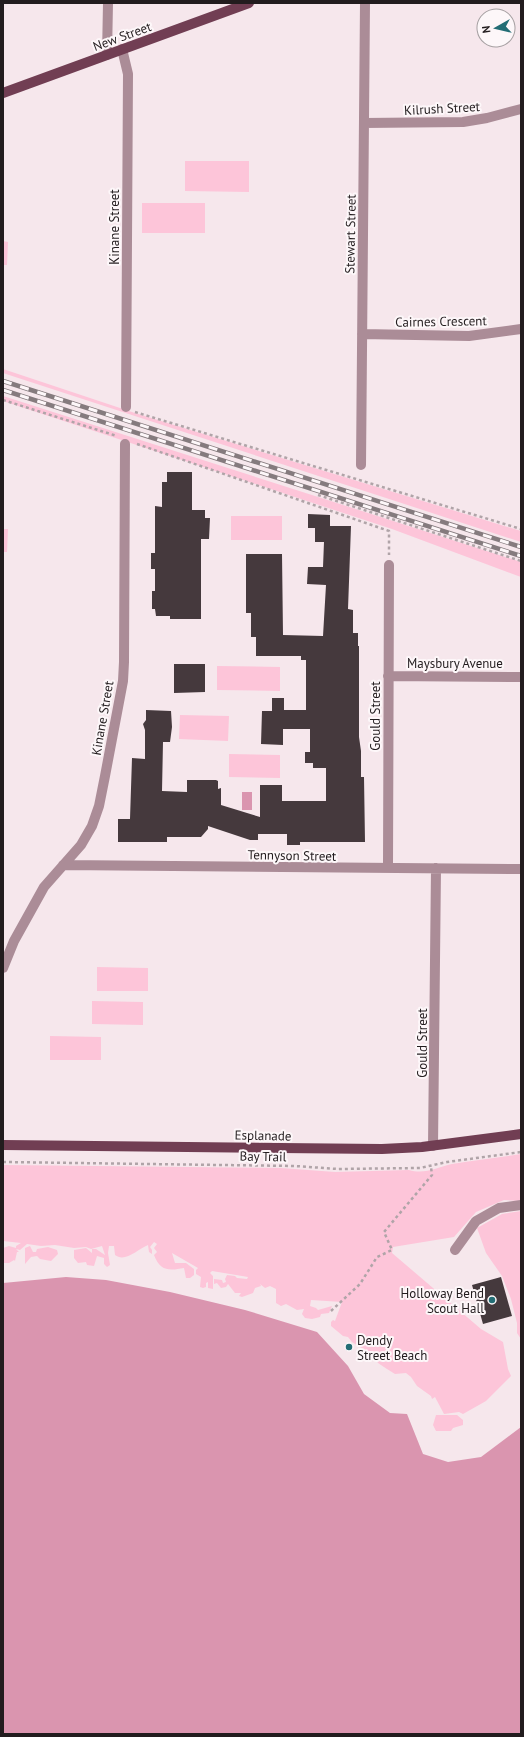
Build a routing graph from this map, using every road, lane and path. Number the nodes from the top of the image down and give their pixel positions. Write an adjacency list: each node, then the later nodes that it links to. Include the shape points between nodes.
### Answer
1 (108, 3): 5 (street)
2 (250, 3): 4 (main road, New Street)
3 (365, 3): 8 (street, Stewart Street)
4 (122, 49): 5 (main road, New Street); 12 (street, Kinane Street, via 128,74)
5 (107, 55): 6 (main road, New Street)
6 (3, 93)
7 (521, 109): 8 (street, Kilrush Street, via 463,122)
8 (364, 123): 10 (street, Stewart Street)
9 (521, 329): 10 (street, Cairnes Crescent, via 469,336)
10 (362, 334): 14 (street, Stewart Street)
11 (3, 400): 13 (path)
12 (128, 409): 16 (path)
13 (126, 441): 18 (path, via 389,531); 21 (street, Kinane Street, via 123,681 99,806 87,836)
14 (361, 465)
15 (318, 495): 17 (path)
16 (521, 529)
17 (521, 561)
18 (390, 565): 19 (street, Gould Street)
19 (388, 676): 20 (street, Maysbury Avenue); 22 (street, Gould Street)
20 (521, 677)
21 (63, 865): 22 (street, Tennyson Street, via 364,869); 25 (street, Kinane Street, via 44,887 34,904)
22 (388, 867): 23 (street, Tennyson Street)
23 (436, 868): 24 (street, Tennyson Street); 28 (street, Gould Street)
24 (521, 868)
25 (3, 968)
26 (521, 1134): 28 (main road, Esplanade)
27 (3, 1145): 28 (main road, Esplanade, via 350,1150)
28 (433, 1146)
29 (521, 1152): 31 (path, Bay Trail, via 447,1162)
30 (3, 1162): 31 (path, Bay Trail, via 295,1166 338,1169)
31 (431, 1167): 34 (path, via 432,1175 384,1232 392,1250 377,1257 360,1284)
32 (521, 1205): 33 (street, via 499,1208 476,1221)
33 (455, 1250)
34 (331, 1311)

